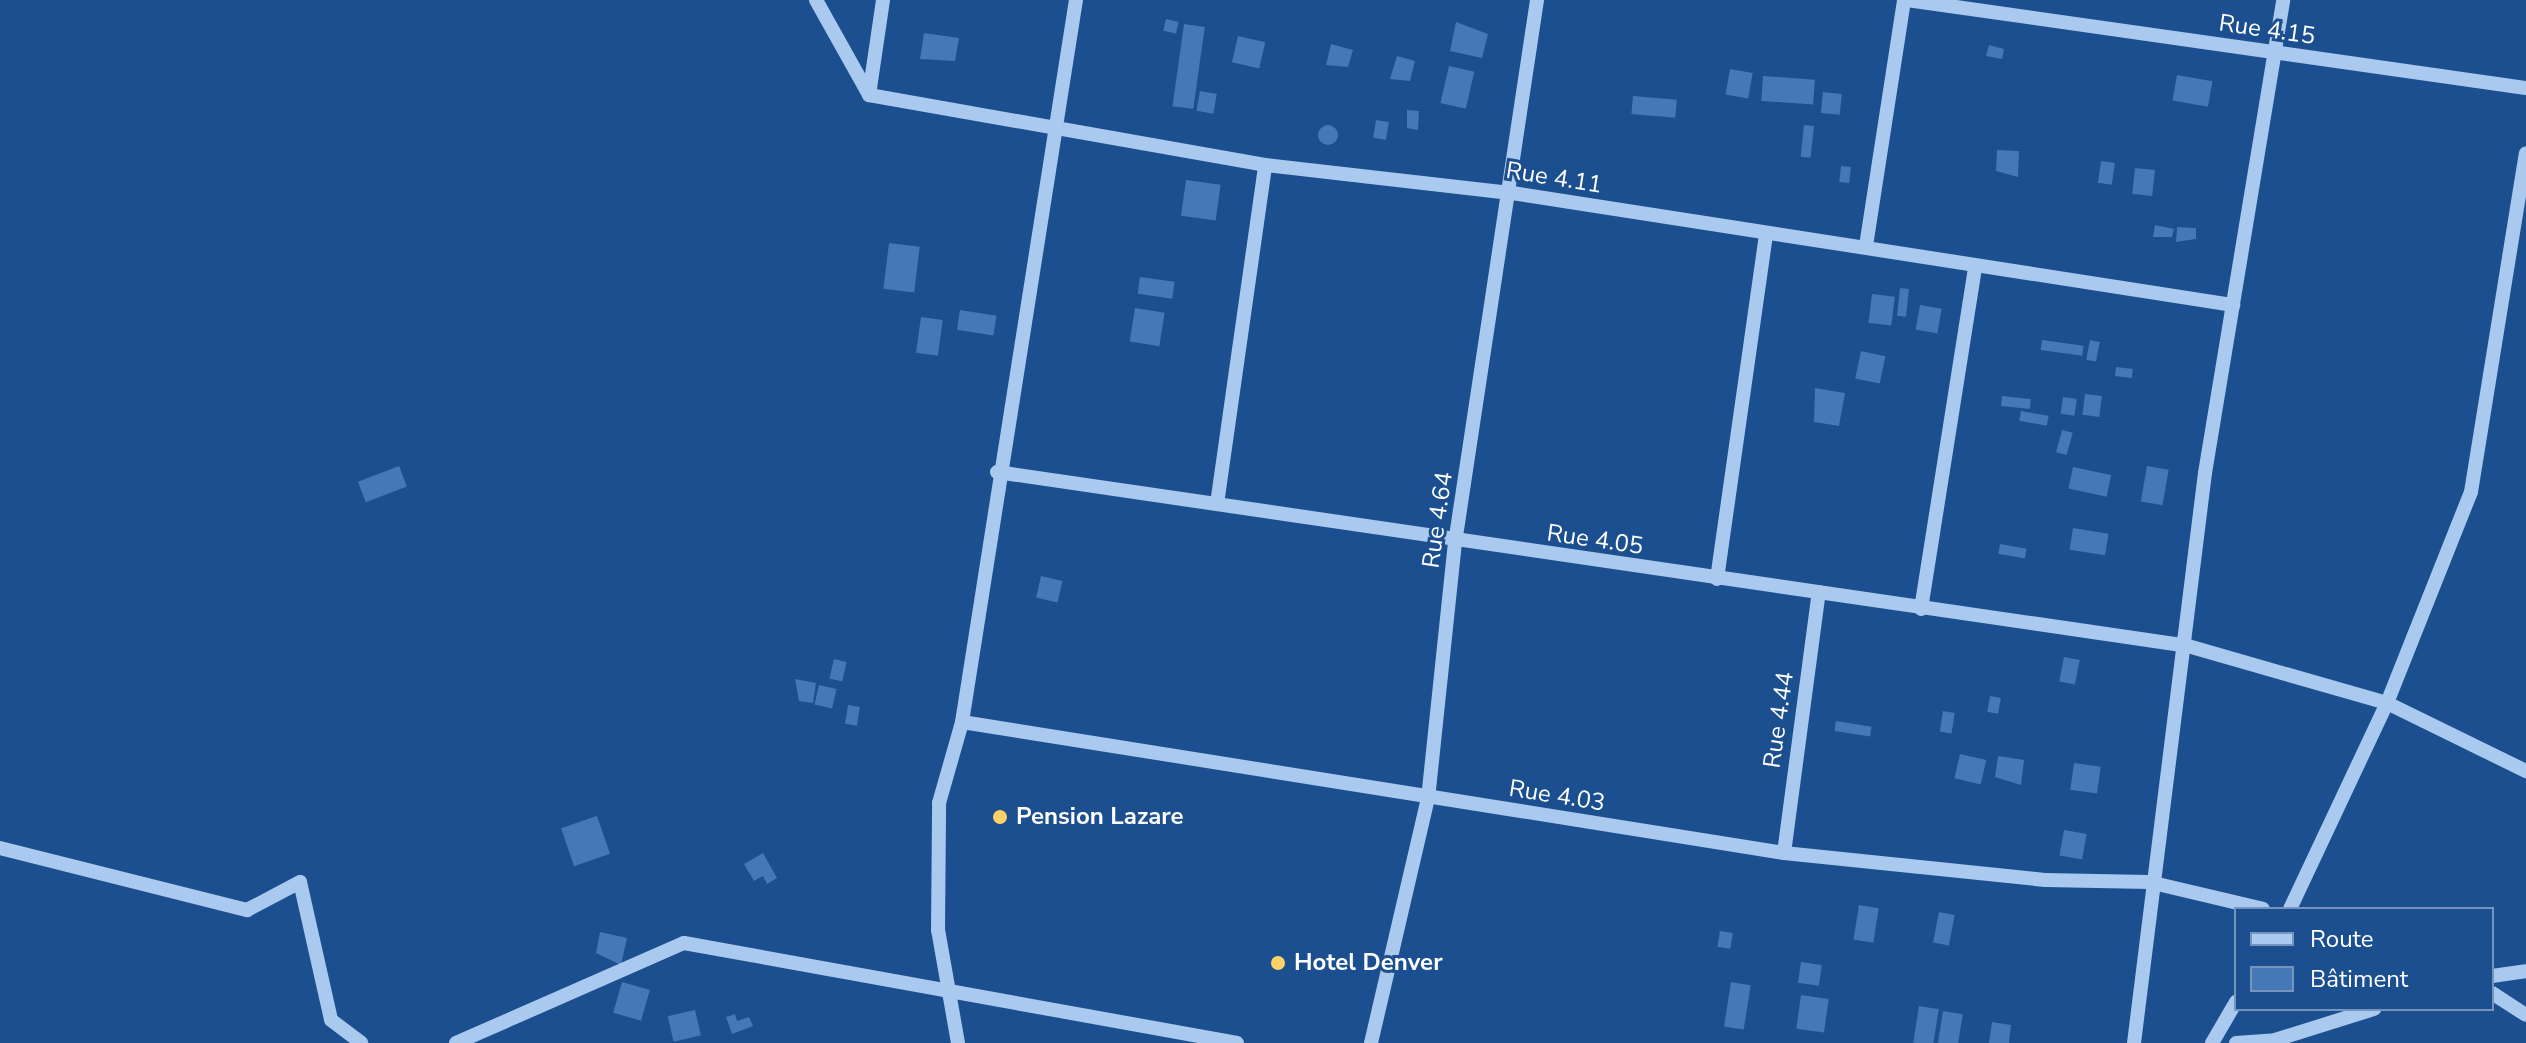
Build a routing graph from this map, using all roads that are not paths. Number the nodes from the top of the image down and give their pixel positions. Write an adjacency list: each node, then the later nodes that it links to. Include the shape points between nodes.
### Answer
1 (816, 0): 9 (street)
2 (883, 0): 9 (street)
3 (1076, 0): 10 (street)
4 (1537, 0): 13 (street, Rue 4.64)
5 (1905, 0): 7 (street, Rue 4.15); 15 (street)
6 (2283, 0): 7 (street)
7 (2275, 54): 8 (street, Rue 4.15); 17 (street)
8 (2526, 88)
9 (869, 95): 10 (street, Rue 4.11)
10 (1053, 127): 12 (street, Rue 4.11); 18 (street)
11 (2526, 153): 25 (street, via 2471,492)
12 (1265, 165): 13 (street, Rue 4.11); 19 (street)
13 (1512, 193): 14 (street, Rue 4.11); 20 (street, Rue 4.64)
14 (1766, 234): 15 (street, Rue 4.11); 21 (street)
15 (1866, 246): 16 (street, Rue 4.11)
16 (1975, 268): 17 (street, Rue 4.11); 23 (street)
17 (2233, 305): 24 (street, via 2205,473)
18 (997, 472): 19 (street, Rue 4.05); 26 (street)
19 (1217, 504): 20 (street, Rue 4.05)
20 (1455, 543): 21 (street, Rue 4.05); 28 (street, Rue 4.64)
21 (1717, 579): 22 (street, Rue 4.05)
22 (1819, 592): 23 (street, Rue 4.05); 30 (street, Rue 4.44)
23 (1921, 609): 24 (street, Rue 4.05)
24 (2188, 646): 25 (street, Rue 4.05); 31 (street)
25 (2387, 703): 27 (street, Rue 4.05); 33 (street)
26 (962, 722): 28 (street, Rue 4.03); 36 (street, via 939,803 938,930)
27 (2526, 771)
28 (1428, 799): 30 (street, Rue 4.03); 45 (street, Rue 4.64)
29 (0, 848): 41 (street, via 247,910 300,882 331,1020)
30 (1784, 853): 31 (street, Rue 4.03, via 2045,880)
31 (2149, 882): 32 (street, Rue 4.03); 46 (street)
32 (2255, 907)
33 (2291, 907)
34 (2526, 971): 35 (street)
35 (2494, 976)
36 (947, 991): 42 (street, via 684,943); 43 (street); 44 (street)
37 (2494, 994): 40 (street)
38 (2234, 1005): 47 (street)
39 (2368, 1011): 48 (street, via 2275,1040)
40 (2526, 1015)
41 (361, 1043)
42 (456, 1043)
43 (958, 1043)
44 (1237, 1043)
45 (1371, 1043)
46 (2134, 1043)
47 (2212, 1043)
48 (2236, 1043)

